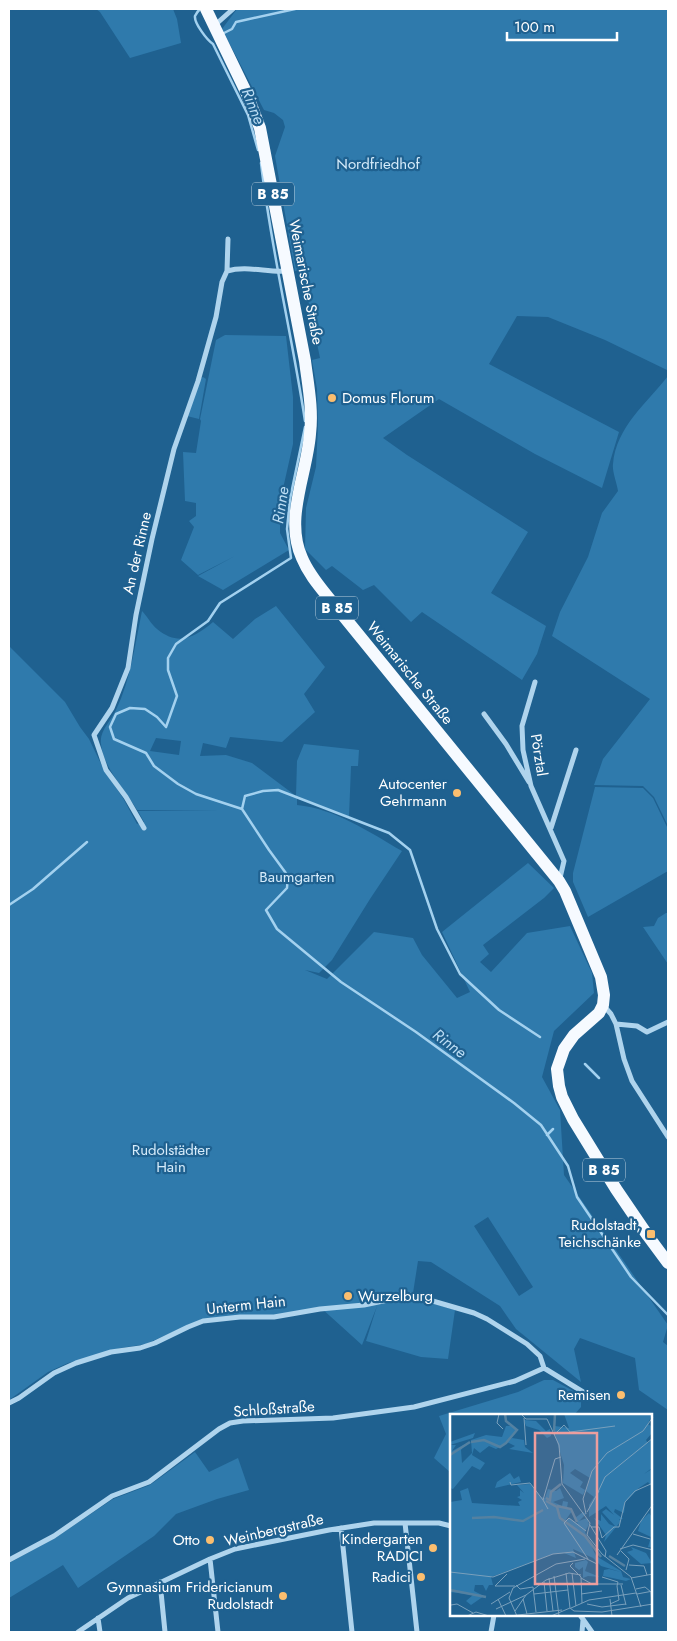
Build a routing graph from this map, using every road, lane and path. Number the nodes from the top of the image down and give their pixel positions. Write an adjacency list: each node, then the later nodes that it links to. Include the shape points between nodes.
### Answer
1 (233, 9): 2 (street)
2 (210, 17): 5 (main road, Weimarische Straße / B 85, via 258,122)
3 (228, 239): 4 (street, An der Rinne)
4 (227, 271): 5 (street); 10 (street, An der Rinne, via 198,381 174,449 136,615 128,668 112,708 94,735 106,770)
5 (281, 271): 12 (main road, Weimarische Straße / B 85, via 309,391 311,421 306,467 295,517 302,558 332,602)
6 (535, 682): 9 (street, Pörztal, via 522,726 523,750)
7 (484, 714): 9 (street)
8 (576, 750): 11 (street, Pörztal)
9 (531, 786): 11 (street, Pörztal)
10 (144, 828)
11 (551, 829): 12 (street, Pörztal, via 564,861)
12 (559, 881): 13 (main road, Weimarische Straße / B 85, via 601,977)
13 (603, 1005): 15 (street); 17 (main road, B 85, via 564,1049 557,1069 559,1086 573,1119 616,1189)
14 (668, 1022): 15 (street, via 647,1032 637,1026)
15 (616, 1024): 16 (street, via 632,1081)
16 (668, 1137)
17 (668, 1262)
18 (544, 1368): 19 (street); 20 (street, Unterm Hain, via 540,1356 527,1344 487,1319 412,1295 274,1317 203,1321 140,1348 111,1352 76,1363 54,1373); 25 (street, Schloßstraße, via 515,1381 414,1407 333,1418 230,1424 149,1482 112,1496 54,1536)
19 (588, 1395)
20 (9, 1403)
21 (405, 1523): 22 (street, Weinbergstraße); 23 (street, Weinbergstraße, via 374,1522); 35 (street)
22 (450, 1526)
23 (341, 1528): 24 (street, Weinbergstraße, via 235,1549); 34 (street)
24 (210, 1559): 26 (street, Weinbergstraße); 33 (street)
25 (9, 1560)
26 (160, 1582): 29 (street, Weinbergstraße); 32 (street)
27 (494, 1616): 36 (street)
28 (581, 1617): 37 (street); 38 (street)
29 (98, 1618): 30 (street, Weinbergstraße); 31 (street)
30 (78, 1632)
31 (100, 1632)
32 (165, 1632)
33 (218, 1632)
34 (352, 1632)
35 (417, 1632)
36 (491, 1632)
37 (582, 1632)
38 (592, 1632)

